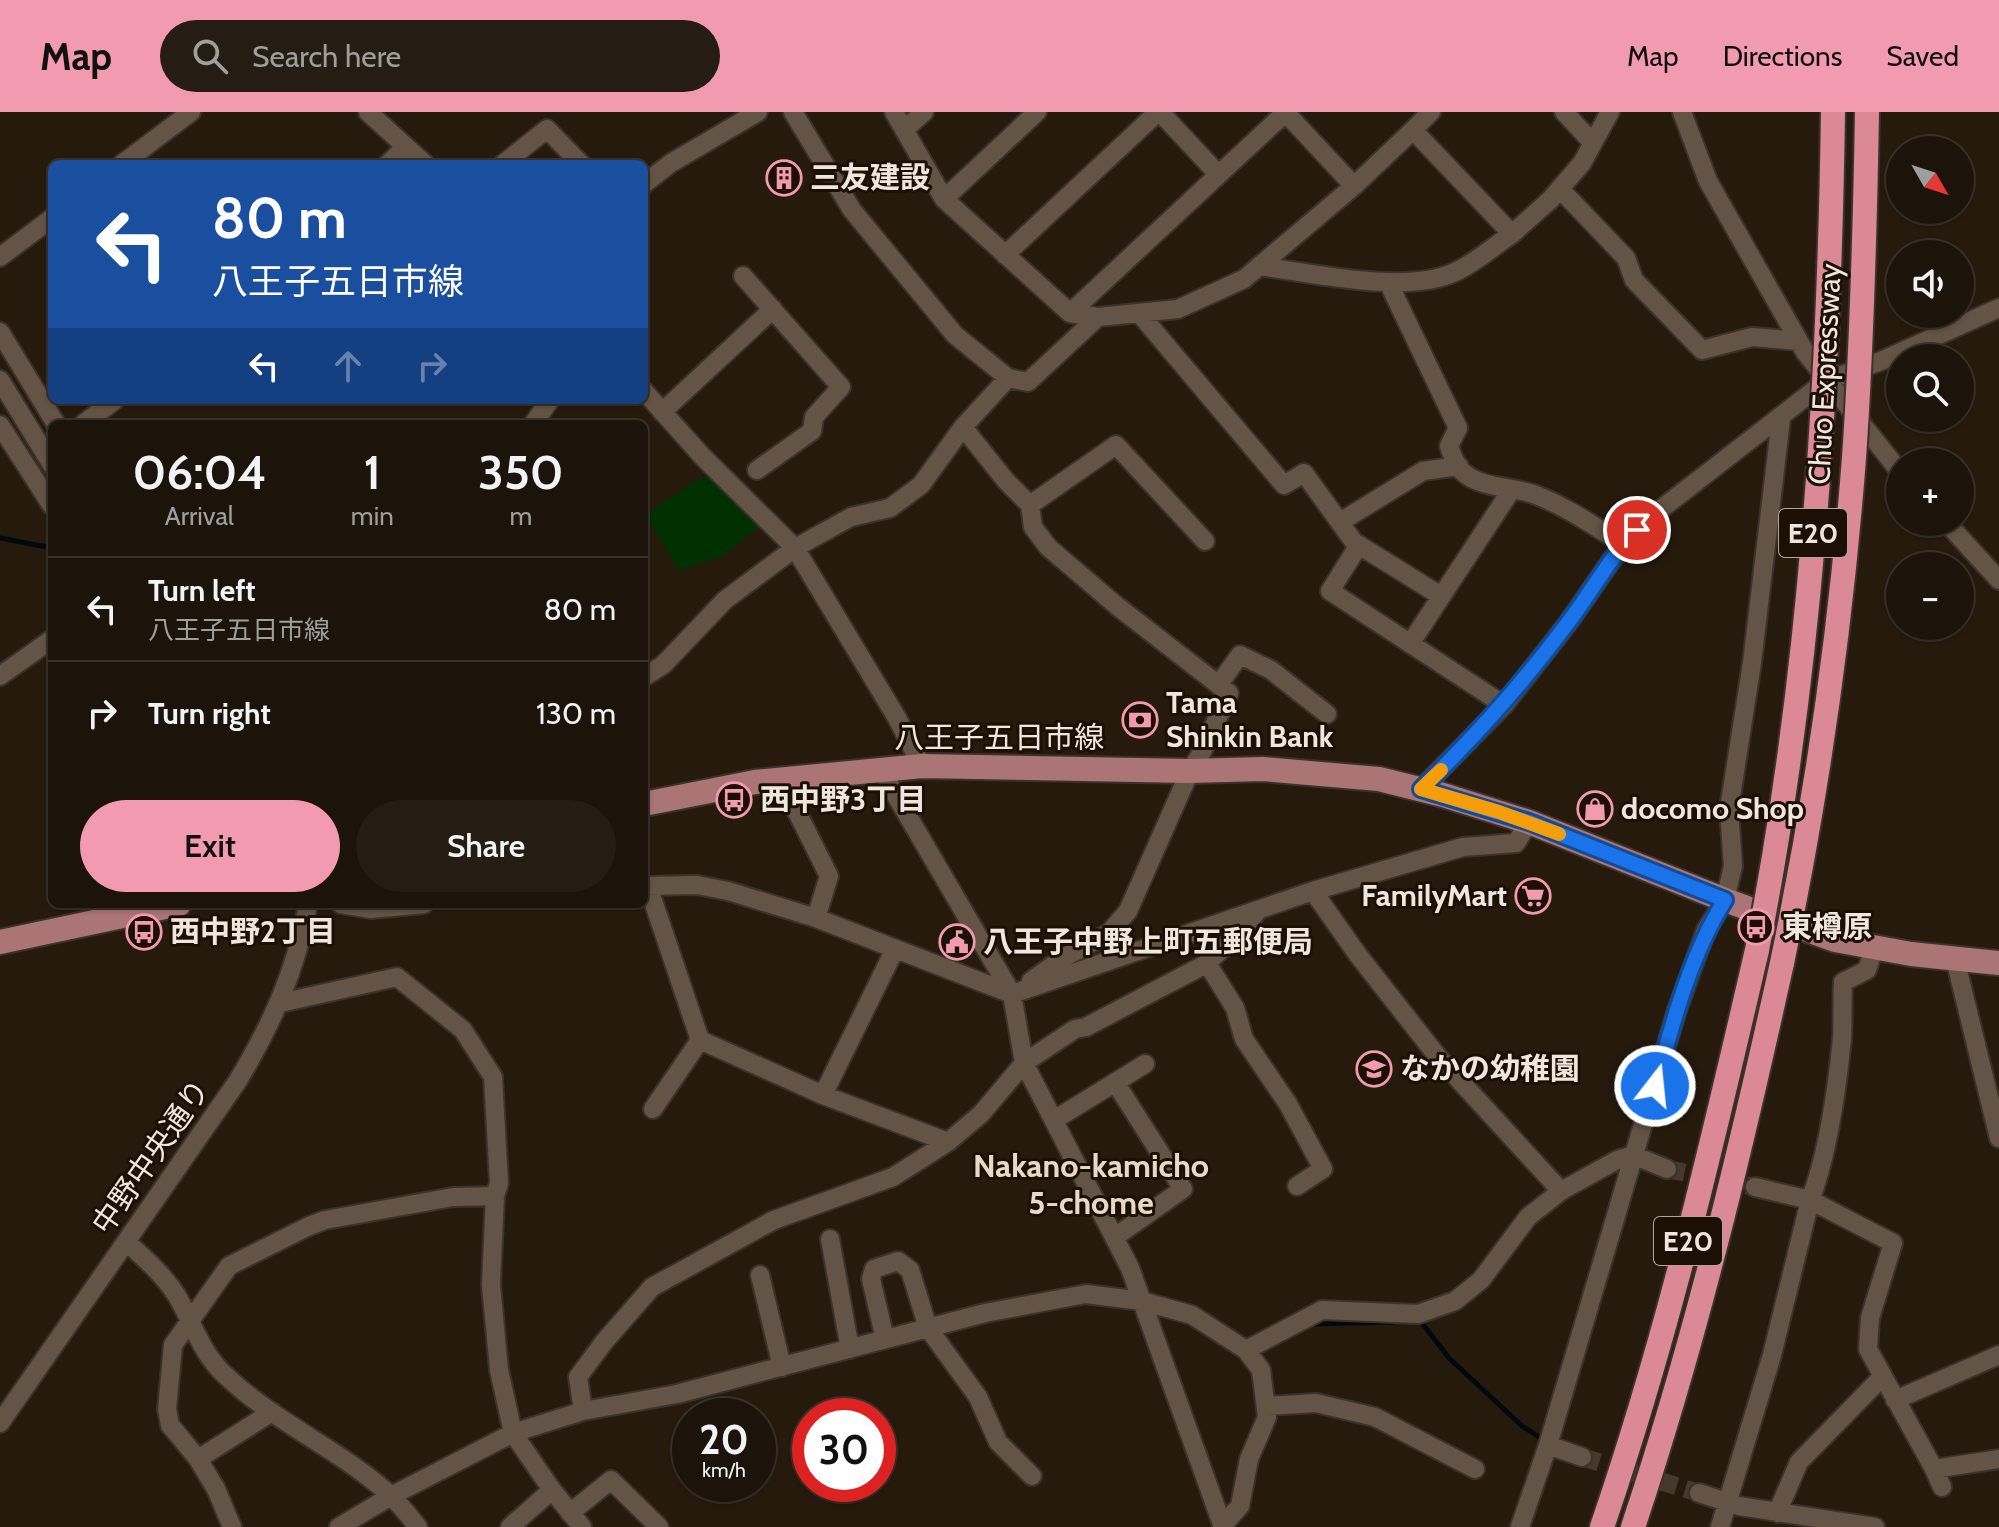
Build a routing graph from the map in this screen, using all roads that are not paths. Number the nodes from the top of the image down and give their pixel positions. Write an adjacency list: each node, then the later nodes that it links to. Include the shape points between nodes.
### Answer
1 (191, 112): 20 (street)
2 (368, 112): 19 (street)
3 (758, 112): 26 (street)
4 (793, 112): 44 (street, via 852,210 955,335)
5 (894, 112): 16 (street)
6 (924, 112): 16 (street)
7 (1037, 112): 29 (street)
8 (1159, 112): 25 (street); 32 (street)
9 (1285, 112): 25 (street); 27 (street)
10 (1431, 112): 17 (street)
11 (1564, 112): 18 (street)
12 (1610, 112): 18 (street)
13 (1682, 112): 43 (street, via 1708,181)
14 (1833, 112): 156 (highway, Chuo Expressway / E20, bridge, via 1819,456 1807,602 1772,875 1680,1271)
15 (1867, 112): 157 (highway, Chuo Expressway / E20, bridge, via 1854,458 1823,733 1799,882 1709,1278)
16 (904, 130): 29 (street)
17 (1413, 130): 27 (street); 31 (street)
18 (1592, 142): 28 (street)
19 (405, 147): 21 (street); 22 (street)
20 (127, 160)
21 (392, 160)
22 (420, 160)
23 (508, 160): 24 (street, via 547,129)
24 (577, 160)
25 (1218, 174): 39 (street)
26 (648, 181)
27 (1354, 186): 34 (street)
28 (1560, 189): 31 (street); 43 (street, via 1626,258 1634,280 1702,350 1752,337)
29 (944, 199): 32 (street)
30 (48, 221): 33 (street)
31 (1512, 234): 36 (street, via 1455,272 1431,280)
32 (1005, 255): 39 (street)
33 (0, 257)
34 (1259, 266): 36 (street); 40 (street, via 1244,279 1178,309)
35 (743, 276): 38 (street)
36 (1388, 282): 57 (street, via 1458,428 1449,446)
37 (1999, 308): 46 (street)
38 (773, 309): 49 (street); 58 (street, via 841,387 814,417 812,431)
39 (1070, 313): 41 (street)
40 (1139, 313): 41 (street); 62 (street, via 1284,485 1304,473)
41 (1098, 317): 44 (street, via 1028,382)
42 (0, 332): 51 (street)
43 (1802, 347): 46 (street)
44 (1008, 378): 54 (street)
45 (0, 380): 56 (street)
46 (1826, 381): 50 (street); 55 (street)
47 (648, 396): 49 (street)
48 (110, 404): 52 (street)
49 (662, 412): 67 (street)
50 (1781, 419): 65 (street); 87 (street, via 1729,809 1733,866)
51 (54, 420)
52 (88, 420)
53 (0, 425): 60 (street)
54 (963, 427): 61 (street); 67 (street, via 921,485 890,508 851,517)
55 (1886, 455)
56 (48, 458)
57 (1459, 466): 59 (street, via 1484,483); 62 (street, via 1423,471)
58 (757, 470)
59 (1512, 489): 65 (street, via 1561,505); 69 (street)
60 (48, 500)
61 (1030, 505): 64 (street, via 1116,445); 74 (street, via 1033,527 1048,547)
62 (1340, 522): 66 (street)
63 (1959, 536): 68 (street)
64 (1205, 541)
65 (1623, 544): 75 (street)
66 (1359, 545): 69 (street); 71 (street, via 1330,591)
67 (795, 548): 72 (street, via 725,600); 77 (street)
68 (1999, 580)
69 (1441, 596): 71 (street)
70 (48, 642): 73 (street)
71 (1410, 644): 75 (street)
72 (648, 674)
73 (0, 676)
74 (1219, 684): 76 (street, via 1240,655 1271,670); 79 (street, via 1229,693)
75 (1504, 705): 81 (street)
76 (1327, 714)
77 (922, 766): 78 (main road, 八王子五日市線); 79 (main road, 八王子五日市線)
78 (881, 770): 80 (main road, 八王子五日市線); 98 (street)
79 (1190, 771): 81 (main road, 八王子五日市線, via 1334,774); 98 (street, via 1135,898 1118,923)
80 (787, 777): 82 (main road, 八王子五日市線); 91 (street, via 790,798 829,876)
81 (1421, 789): 83 (main road, 八王子五日市線)
82 (648, 803)
83 (1529, 822): 85 (street, via 1516,843 1463,847); 87 (main road, 八王子五日市線)
84 (648, 886): 91 (street, via 697,885)
85 (1313, 891): 90 (street); 113 (street, via 1414,1028)
86 (648, 892): 100 (street)
87 (1725, 900): 93 (main road, 八王子五日市線, via 1835,940); 109 (street, via 1706,930 1676,1013)
88 (160, 908): 92 (main road)
89 (307, 908): 99 (street, 中野中央通り)
90 (1259, 909): 96 (street); 98 (street)
91 (816, 918): 94 (street)
92 (0, 942)
93 (1874, 948): 95 (main road, 八王子五日市線); 115 (street, via 1867,970 1843,982 1836,1082)
94 (895, 949): 98 (street); 104 (street)
95 (1955, 959): 97 (main road, 八王子五日市線); 107 (street)
96 (1207, 963): 101 (street, via 1075,1029); 111 (street, via 1235,1008 1244,1039 1323,1169)
97 (1999, 963)
98 (1012, 994): 101 (street)
99 (280, 1003): 114 (street, via 397,977 463,1030 493,1077 499,1183); 118 (street, 中野中央通り, via 237,1082)
100 (700, 1040): 104 (street); 105 (street)
101 (1024, 1063): 106 (street); 108 (street, via 981,1114)
102 (1145, 1064): 103 (street)
103 (1115, 1082): 106 (street); 116 (street, via 1183,1189)
104 (823, 1095): 108 (street)
105 (653, 1109)
106 (1054, 1120): 116 (street)
107 (1999, 1138)
108 (948, 1142): 131 (street, via 893,1177 774,1220 652,1287 578,1377)
109 (1633, 1155): 110 (street); 113 (street); 135 (street)
110 (1667, 1169)
111 (1297, 1186)
112 (1755, 1187): 115 (street)
113 (1561, 1191): 125 (street, via 1528,1217 1481,1280 1455,1301 1418,1314 1322,1310)
114 (495, 1196): 121 (street, via 453,1197 309,1226 229,1266); 134 (street, via 491,1285 499,1370)
115 (1810, 1200): 128 (street, via 1893,1243 1870,1318 1868,1349); 146 (street, via 1772,1355)
116 (1115, 1237): 120 (street)
117 (830, 1239): 124 (street)
118 (127, 1242): 121 (street, via 167,1282); 133 (street, 中野中央通り)
119 (760, 1275): 127 (street)
120 (1142, 1301): 122 (street, via 1086,1294); 125 (street, via 1192,1315); 150 (street)
121 (188, 1322): 132 (street, via 222,1372); 137 (street, via 173,1345 167,1409 170,1425)
122 (928, 1328): 123 (street); 123 (street, via 910,1270 898,1261 874,1269 871,1279); 141 (street, via 978,1397 998,1442)
123 (885, 1339): 124 (street)
124 (850, 1349): 127 (street)
125 (1246, 1350): 130 (street, via 1261,1370)
126 (1999, 1355): 129 (street)
127 (782, 1367): 131 (street)
128 (1882, 1377): 129 (street); 147 (street, via 1799,1462)
129 (1895, 1400): 140 (street)
130 (1266, 1406): 139 (street, via 1316,1403 1375,1417); 150 (street, via 1240,1506)
131 (583, 1411): 134 (street)
132 (272, 1412): 137 (street); 145 (street)
133 (0, 1423)
134 (513, 1433): 143 (street); 145 (street)
135 (1548, 1445): 136 (street); 155 (street)
136 (1582, 1457)
137 (198, 1459): 151 (street)
138 (1999, 1459): 140 (street)
139 (1475, 1469)
140 (1934, 1469): 142 (street)
141 (1032, 1476)
142 (1942, 1487)
143 (552, 1490): 148 (street); 153 (street)
144 (1699, 1493): 146 (street)
145 (391, 1496): 149 (street); 152 (street)
146 (1726, 1502): 147 (street); 158 (street)
147 (1777, 1513): 159 (street)
148 (576, 1520): 154 (street, via 611,1480)
149 (346, 1525)
150 (1222, 1526)
151 (232, 1527)
152 (418, 1527)
153 (510, 1527)
154 (659, 1527)
155 (1520, 1527)
156 (1602, 1527)
157 (1633, 1527)
158 (1720, 1527)
159 (1875, 1527)

